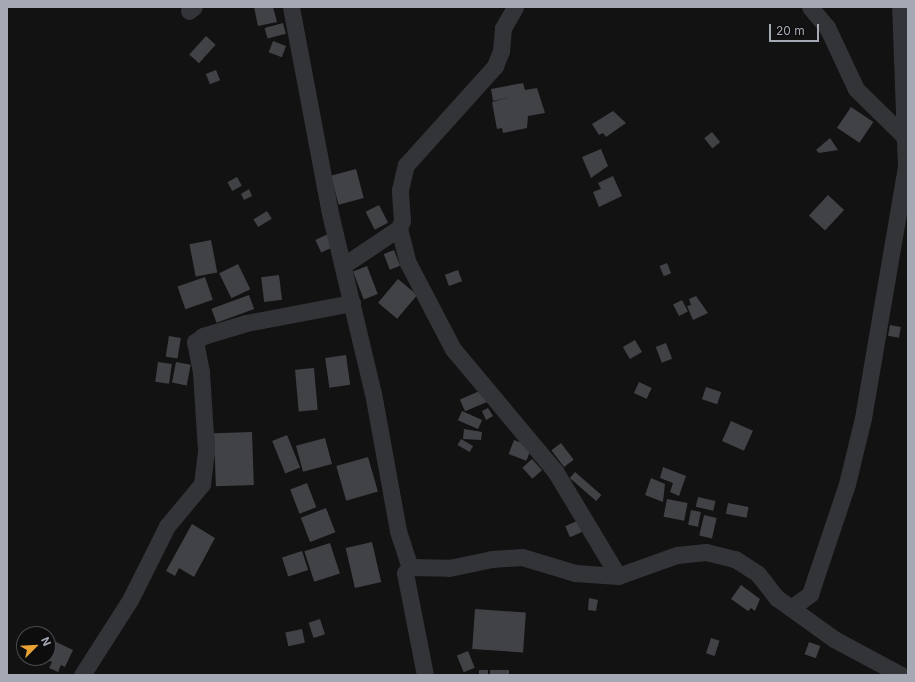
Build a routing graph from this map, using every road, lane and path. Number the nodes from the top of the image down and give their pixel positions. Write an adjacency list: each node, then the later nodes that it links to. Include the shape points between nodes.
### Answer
1 (291, 7): 8 (street, via 329,209)
2 (515, 7): 7 (street, via 504,28 501,51 495,66 406,165 400,190 402,221)
3 (810, 7): 5 (street, via 826,27 856,89)
4 (900, 7): 5 (street)
5 (908, 140): 6 (street)
6 (907, 168): 12 (street, via 863,418 847,484 810,594)
7 (399, 228): 8 (street); 11 (street, via 408,263 453,349 555,471)
8 (344, 265): 9 (street)
9 (352, 303): 10 (street, via 373,393 398,531); 13 (street, via 246,323 203,336 196,342 202,372 206,450 202,484 167,526 130,600)
10 (410, 567): 11 (street, via 449,568 492,559 522,557 575,573); 14 (street, via 405,573)
11 (618, 576): 12 (street, via 677,556 706,552 735,559 758,574 777,598)
12 (791, 608): 15 (street, via 834,639)
13 (82, 675)
14 (425, 675)
15 (901, 675)

